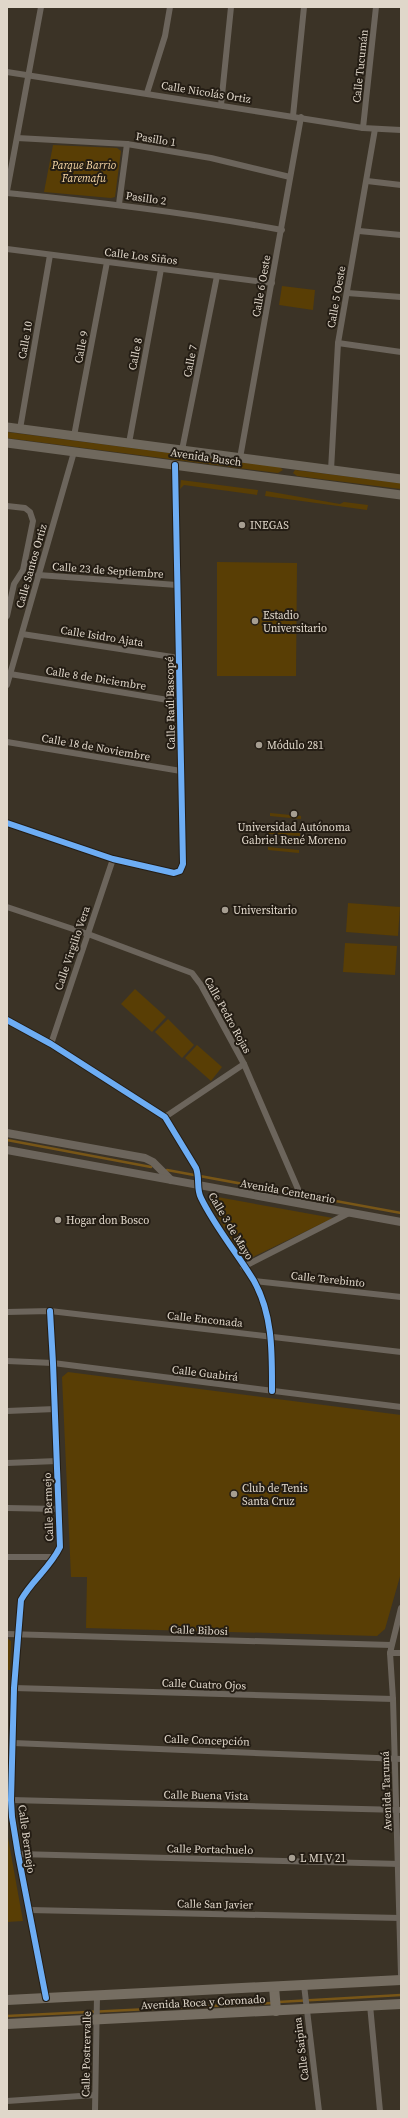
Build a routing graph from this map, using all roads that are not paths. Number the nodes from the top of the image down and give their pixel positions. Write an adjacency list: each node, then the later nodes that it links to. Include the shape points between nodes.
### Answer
1 (41, 7): 7 (street)
2 (170, 7): 8 (street, via 165,36)
3 (231, 7): 9 (street)
4 (304, 7): 10 (street)
5 (376, 7): 12 (street, Calle Tucumán)
6 (7, 72): 7 (street, Calle Nicolás Ortiz)
7 (28, 76): 8 (street, Calle Nicolás Ortiz); 15 (street)
8 (147, 93): 9 (street, Calle Nicolás Ortiz)
9 (221, 105): 10 (street, Calle Nicolás Ortiz)
10 (293, 116): 11 (street, Calle Nicolás Ortiz)
11 (301, 117): 12 (street, Calle Nicolás Ortiz); 17 (street, Calle 6 Oeste)
12 (363, 128): 13 (street, Calle Nicolás Ortiz)
13 (375, 129): 14 (street, Calle Nicolás Ortiz); 18 (street, Calle 5 Oeste)
14 (401, 130)
15 (17, 138): 16 (street, Pasillo 1); 20 (street)
16 (127, 144): 17 (street, Pasillo 1, via 211,158); 21 (street)
17 (290, 177): 22 (street, Calle 6 Oeste)
18 (367, 182): 19 (street); 23 (street, Calle 5 Oeste)
19 (401, 185)
20 (7, 192): 21 (street, Pasillo 2)
21 (120, 204): 22 (street, Pasillo 2, via 202,215)
22 (282, 230): 30 (street, Calle 6 Oeste)
23 (359, 231): 24 (street); 31 (street, Calle 5 Oeste)
24 (401, 235)
25 (7, 249): 26 (street, Calle Los Siños)
26 (50, 255): 27 (street, Calle Los Siños); 36 (street, Calle 10)
27 (107, 262): 28 (street, Calle Los Siños); 37 (street, Calle 9)
28 (161, 269): 29 (street, Calle Los Siños); 39 (street, Calle 8)
29 (217, 276): 30 (street, Calle Los Siños); 40 (street, Calle 7)
30 (272, 283): 42 (street, Calle 6 Oeste)
31 (347, 293): 32 (street); 33 (street, Calle 5 Oeste)
32 (401, 297)
33 (338, 343): 34 (street); 45 (street, Calle 5 Oeste)
34 (401, 352)
35 (7, 427): 36 (main road, Avenida Busch)
36 (20, 429): 37 (main road, Avenida Busch)
37 (74, 436): 39 (main road, Avenida Busch)
38 (7, 443): 41 (main road, Avenida Busch)
39 (129, 443): 40 (main road, Avenida Busch)
40 (182, 450): 42 (main road, Avenida Busch)
41 (74, 452): 44 (main road, Avenida Busch); 50 (street, Calle Santos Ortiz)
42 (240, 458): 43 (main road, Avenida Busch)
43 (287, 464): 45 (main road, Avenida Busch); 47 (main road)
44 (175, 465): 47 (main road, Avenida Busch); 53 (street, Calle Raúl Bascopé)
45 (331, 470): 46 (main road, Avenida Busch)
46 (401, 479)
47 (285, 480): 48 (main road, Avenida Busch)
48 (401, 495)
49 (7, 506): 52 (street, via 25,508 30,512 33,521 22,570)
50 (38, 575): 53 (street, Calle 23 de Septiembre); 55 (street, Calle Santos Ortiz)
51 (7, 582): 52 (street)
52 (14, 584): 54 (street)
53 (177, 585): 56 (street, Calle Raúl Bascopé)
54 (7, 616)
55 (22, 634): 56 (street, Calle Isidro Ajata); 57 (street, Calle Santos Ortiz)
56 (179, 658): 59 (street, Calle Raúl Bascopé)
57 (10, 674): 58 (street, Calle Santos Ortiz); 59 (street, Calle 8 de Diciembre)
58 (7, 685)
59 (180, 702): 61 (street, Calle Raúl Bascopé)
60 (7, 742): 61 (street, Calle 18 de Noviembre)
61 (181, 771): 63 (street, Calle Raúl Bascopé, via 183,864 180,871 174,873)
62 (7, 823): 63 (street)
63 (113, 859): 65 (street, Calle Virgilio Vera)
64 (7, 908): 65 (street, Calle Pedro Rojas)
65 (88, 934): 67 (street, Calle Virgilio Vera); 68 (street, Calle Pedro Rojas, via 192,973 202,985)
66 (7, 1020): 67 (street, Calle 3 de Mayo)
67 (51, 1044): 69 (street, Calle 3 de Mayo)
68 (244, 1064): 69 (street); 74 (street, Calle Pedro Rojas, via 298,1189)
69 (165, 1117): 72 (street, Calle 3 de Mayo)
70 (7, 1133): 73 (street, via 145,1158 153,1162)
71 (7, 1150): 73 (street, Avenida Centenario)
72 (198, 1180): 73 (street, Avenida Centenario); 74 (street, Avenida Centenario); 77 (street, Calle 3 de Mayo, via 200,1197)
73 (172, 1181)
74 (298, 1200): 75 (street, Avenida Centenario)
75 (349, 1213): 76 (street, Avenida Centenario); 77 (street)
76 (401, 1222)
77 (244, 1267): 78 (street, Calle 3 de Mayo)
78 (254, 1281): 79 (street, Calle Terebinto); 82 (street, Calle 3 de Mayo)
79 (401, 1297)
80 (50, 1311): 81 (street, Calle Enconada); 82 (street, Calle Enconada); 85 (street, Calle Bermejo)
81 (7, 1312)
82 (272, 1337): 83 (street, Calle Enconada); 86 (street, Calle 3 de Mayo)
83 (401, 1352)
84 (7, 1361): 85 (street, Calle Guabirá)
85 (53, 1363): 86 (street, Calle Guabirá); 88 (street, Calle Bermejo)
86 (272, 1391): 87 (street, Calle Guabirá)
87 (401, 1408)
88 (55, 1410): 89 (street); 90 (street, Calle Bermejo)
89 (7, 1412)
90 (57, 1461): 91 (street); 93 (street, Calle Bermejo)
91 (7, 1463)
92 (7, 1508): 93 (street)
93 (58, 1509): 95 (street, Calle Bermejo, via 60,1546)
94 (7, 1557): 95 (street)
95 (55, 1557): 98 (street, Calle Bermejo, via 27,1589 21,1600)
96 (401, 1608): 99 (street, Avenida Tarumá)
97 (7, 1634): 98 (street, Calle Bibosi)
98 (17, 1635): 99 (street, Calle Bibosi); 102 (street, Calle Bermejo)
99 (391, 1645): 100 (street, Avenida Tarumá)
100 (390, 1653): 101 (street); 103 (street, Avenida Tarumá)
101 (401, 1653)
102 (14, 1688): 103 (street, Calle Cuatro Ojos); 105 (street, Calle Bermejo)
103 (393, 1702): 104 (street, Calle Cuatro Ojos); 106 (street, Avenida Tarumá)
104 (401, 1705)
105 (13, 1743): 106 (street, Calle Concepción); 107 (street, Calle Bermejo)
106 (398, 1758): 108 (street, Avenida Tarumá)
107 (11, 1800): 108 (street, Calle Buena Vista); 109 (street, Calle Bermejo)
108 (399, 1810): 110 (street, Avenida Tarumá)
109 (18, 1854): 110 (street, Calle Portachuelo); 111 (street, Calle Bermejo)
110 (399, 1864): 112 (street, Avenida Tarumá)
111 (29, 1910): 112 (street, Calle San Javier); 117 (street, Calle Bermejo)
112 (400, 1918): 113 (street, Avenida Tarumá)
113 (401, 1975)
114 (401, 1980): 115 (main road, Avenida Roca y Coronado)
115 (305, 1988): 116 (main road, Avenida Roca y Coronado); 122 (street, Calle Saipina)
116 (274, 1990): 119 (main road, Avenida Roca y Coronado); 123 (main road)
117 (46, 1998): 118 (main road, Avenida Roca y Coronado); 119 (main road, Avenida Roca y Coronado)
118 (7, 2000)
119 (96, 2000): 124 (street, Calle Postrervalle)
120 (401, 2004): 121 (main road, Avenida Roca y Coronado)
121 (370, 2005): 122 (main road, Avenida Roca y Coronado); 130 (street)
122 (306, 2008): 123 (main road, Avenida Roca y Coronado); 129 (street, Calle Saipina)
123 (276, 2009): 124 (main road, Avenida Roca y Coronado)
124 (96, 2017): 125 (main road, Avenida Roca y Coronado); 126 (street, Calle Postrervalle)
125 (7, 2024)
126 (95, 2095): 127 (street); 128 (street, Calle Postrervalle)
127 (7, 2101)
128 (95, 2111)
129 (319, 2111)
130 (380, 2111)

